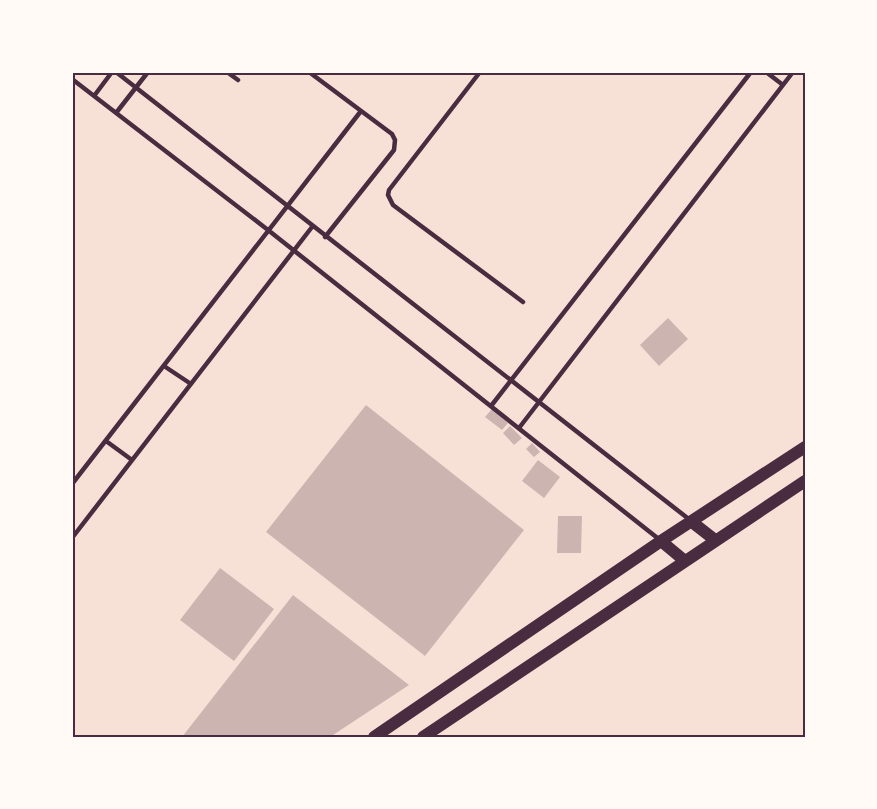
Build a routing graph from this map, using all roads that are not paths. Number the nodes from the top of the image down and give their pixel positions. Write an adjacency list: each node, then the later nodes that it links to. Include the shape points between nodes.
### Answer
1 (114, 72): 12 (lane); 13 (lane)
2 (148, 72): 12 (lane)
3 (227, 72): 10 (lane)
4 (309, 72): 14 (lane)
5 (480, 72): 21 (lane, via 388,195 393,205)
6 (751, 72): 23 (lane)
7 (766, 72): 11 (lane)
8 (793, 72): 11 (lane)
9 (72, 79): 13 (lane)
10 (238, 81)
11 (783, 85): 25 (lane)
12 (136, 88): 15 (lane); 16 (lane)
13 (94, 96): 15 (lane)
14 (361, 111): 16 (lane); 19 (lane, via 392,134 394,150)
15 (116, 113): 18 (lane)
16 (287, 207): 17 (lane); 18 (lane)
17 (312, 227): 19 (lane); 20 (lane)
18 (268, 231): 20 (lane); 22 (lane)
19 (325, 237): 23 (lane)
20 (294, 250): 24 (lane); 26 (lane)
21 (523, 302)
22 (164, 366): 24 (lane); 28 (lane)
23 (510, 381): 25 (lane); 26 (lane)
24 (191, 384): 30 (lane)
25 (538, 403): 27 (lane); 33 (lane)
26 (490, 406): 27 (lane)
27 (519, 428): 36 (lane)
28 (106, 441): 30 (lane); 32 (lane)
29 (805, 447): 33 (main road)
30 (132, 460): 34 (lane)
31 (805, 481): 35 (main road)
32 (72, 484)
33 (692, 522): 35 (main road); 36 (main road)
34 (72, 538)
35 (715, 540): 37 (main road)
36 (662, 541): 37 (main road); 38 (main road)
37 (685, 561): 39 (main road)
38 (374, 737)
39 (423, 737)

